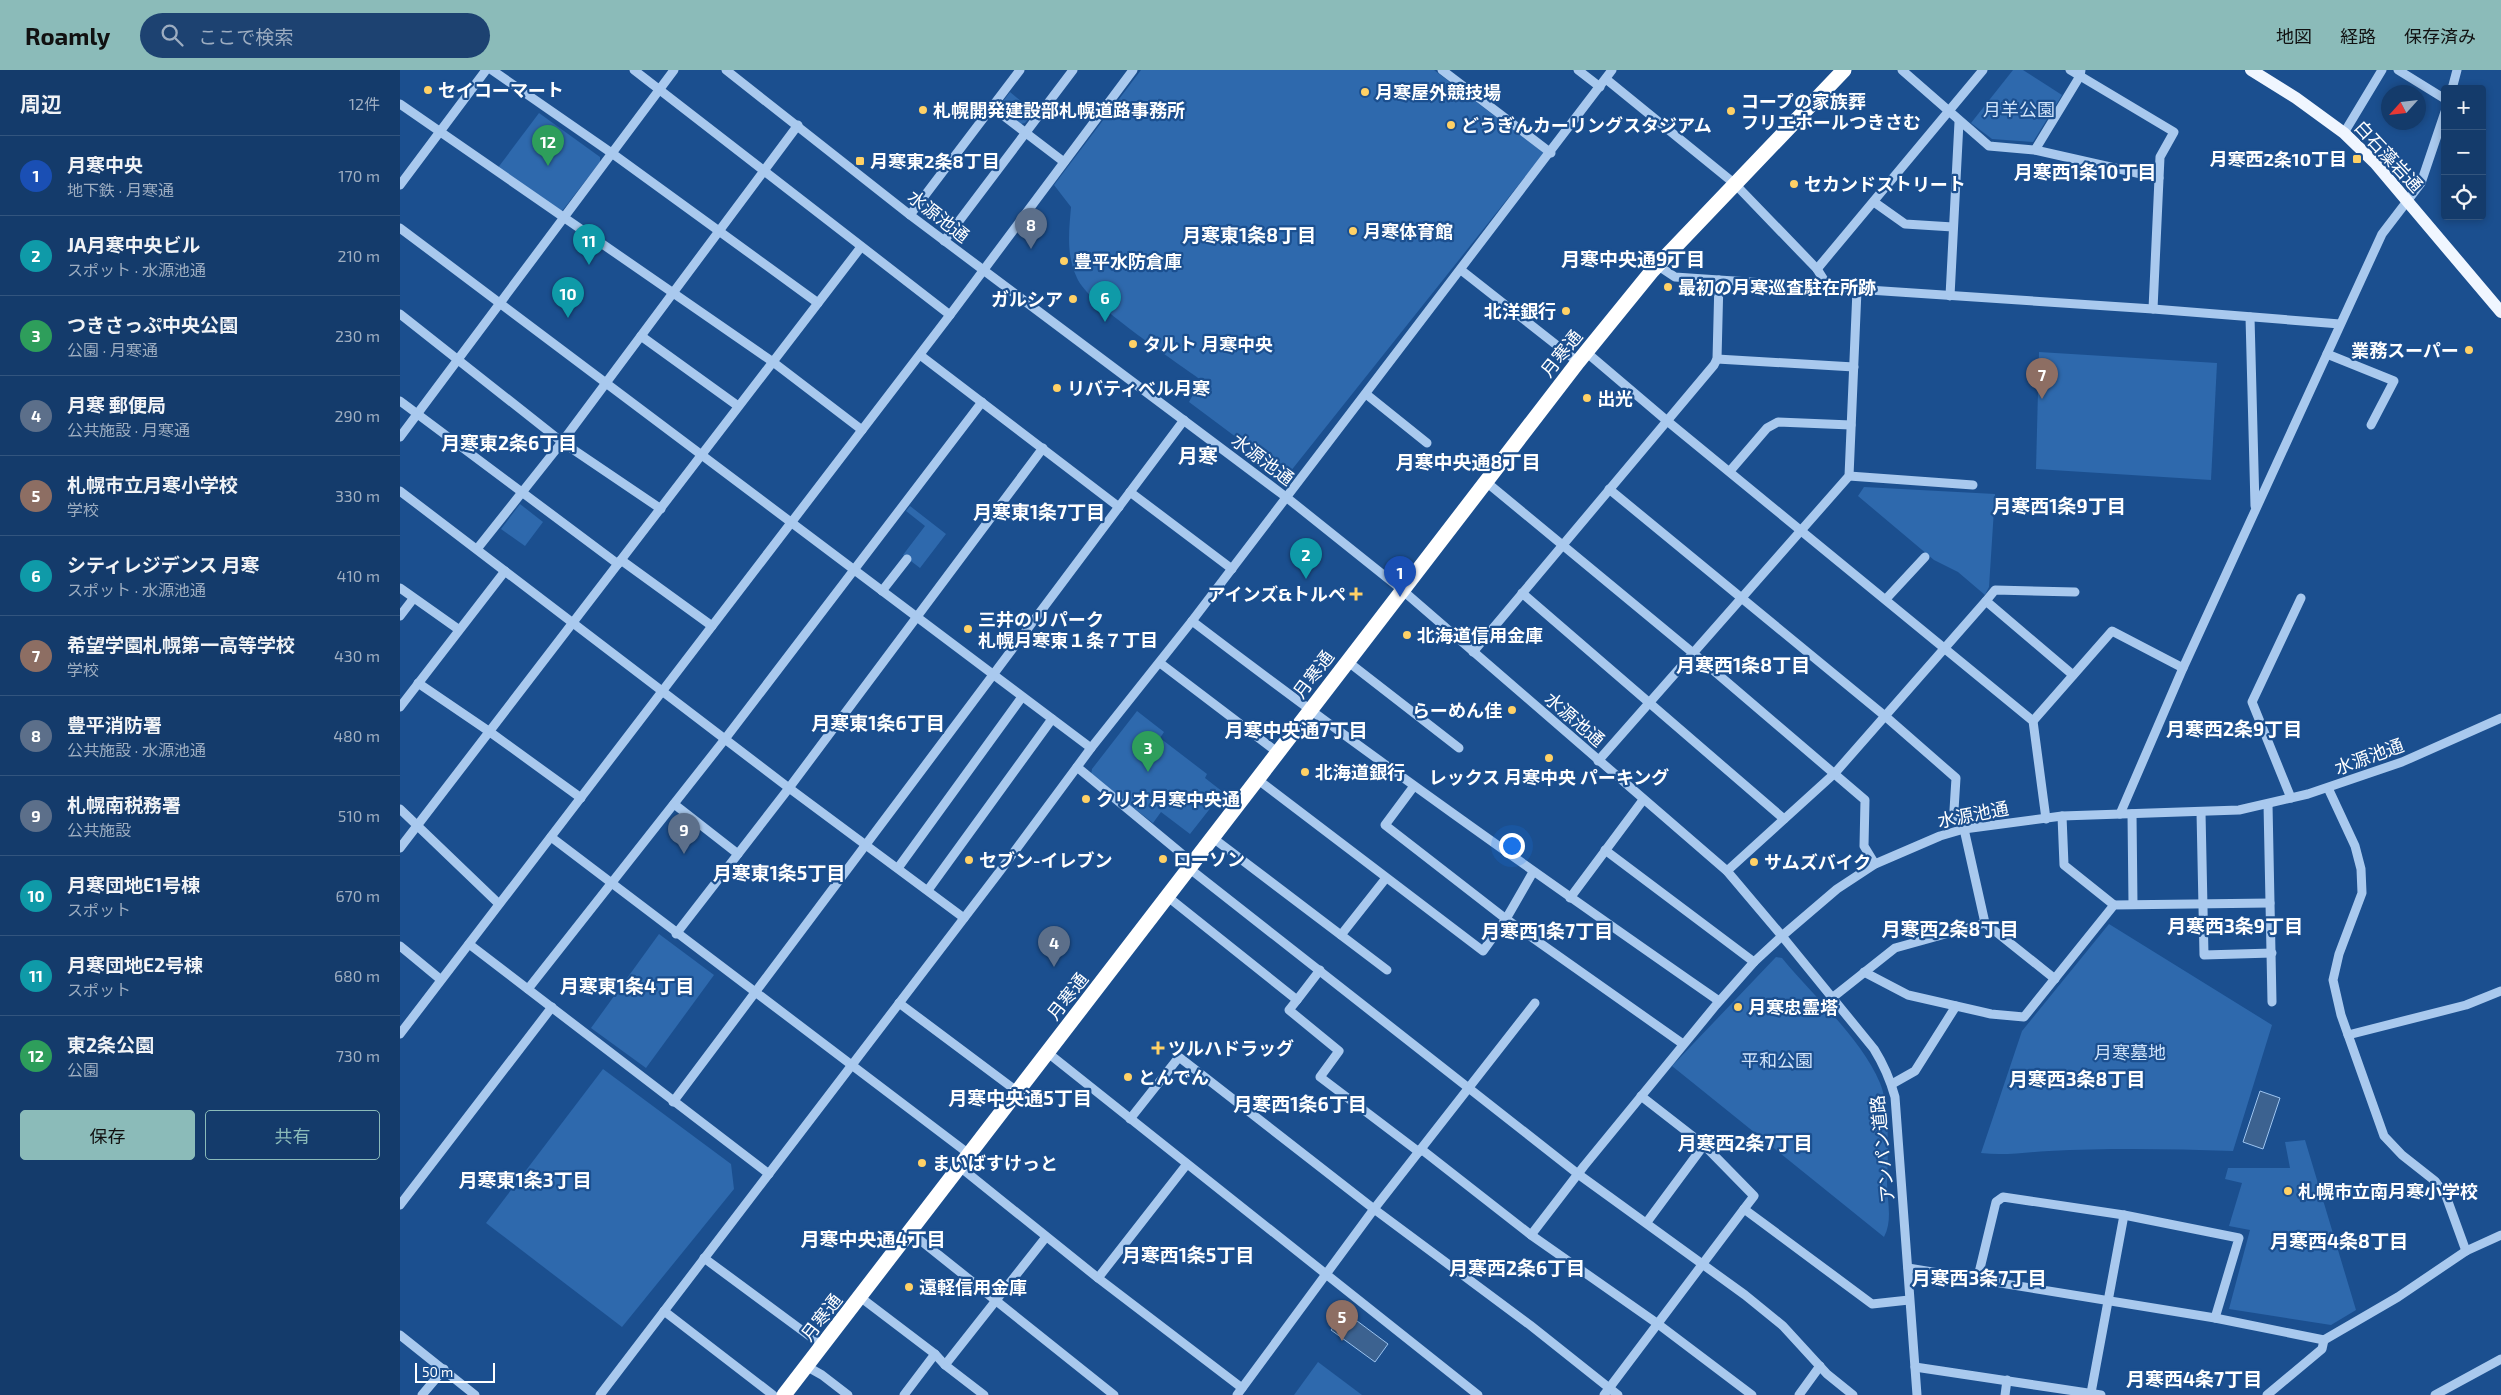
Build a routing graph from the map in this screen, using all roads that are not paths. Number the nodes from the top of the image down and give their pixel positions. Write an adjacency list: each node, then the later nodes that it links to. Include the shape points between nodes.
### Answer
1 (486, 70): 31 (street)
2 (492, 70): 36 (street)
3 (634, 70): 23 (street)
4 (674, 70): 23 (street)
5 (726, 70): 30 (street, 水源池通)
6 (1020, 70): 26 (street)
7 (1074, 70): 32 (street)
8 (1133, 70): 37 (street)
9 (1442, 70): 35 (street)
10 (1578, 70): 21 (street)
11 (1612, 70): 21 (street)
12 (1844, 70): 40 (highway, 月寒通)
13 (1902, 70): 27 (street)
14 (1983, 70): 27 (street)
15 (2070, 70): 20 (street)
16 (2251, 70): 33 (main road, 白石藻岩通)
17 (2382, 70): 33 (street)
18 (2398, 70): 24 (street)
19 (2457, 70): 22 (street)
20 (2081, 73): 34 (street); 39 (street, via 2174,132 2160,157)
21 (1603, 83): 35 (street); 40 (street)
22 (2453, 85)
23 (660, 89): 36 (street); 38 (street)
24 (2441, 97)
25 (400, 104): 31 (street)
26 (992, 107): 32 (street); 44 (street)
27 (1948, 112): 28 (street); 43 (street)
28 (1959, 122): 34 (street, via 1989,146); 47 (street)
29 (2441, 124): 42 (street, via 2421,183)
30 (798, 125): 38 (street); 44 (street, 水源池通)
31 (441, 131): 41 (street); 45 (street)
32 (1026, 133): 37 (street); 49 (street)
33 (2344, 133): 42 (main road, 白石藻岩通)
34 (2035, 150): 39 (street)
35 (1551, 153): 54 (street)
36 (612, 154): 45 (street); 48 (street)
37 (1064, 162): 53 (street)
38 (765, 170): 48 (street); 50 (street)
39 (2159, 178): 63 (street)
40 (1735, 184): 51 (highway, 月寒通); 52 (street)
41 (400, 185)
42 (2408, 201): 62 (main road, 白石藻岩通); 67 (street, via 2382,234)
43 (1874, 202): 47 (street, via 1904,224); 52 (street)
44 (910, 215): 49 (street, 水源池通)
45 (564, 218): 58 (street); 60 (street)
46 (400, 228): 60 (street)
47 (1953, 228): 59 (street)
48 (720, 231): 58 (street); 61 (street)
49 (944, 241): 53 (street, 水源池通)
50 (861, 247): 61 (street); 65 (street)
51 (1657, 265): 55 (street, via 1675,277); 71 (highway, 月寒通)
52 (1817, 268): 56 (street)
53 (983, 270): 65 (street); 82 (street, 水源池通)
54 (1461, 270): 71 (street); 77 (street)
55 (1719, 280): 56 (street); 72 (street)
56 (1829, 288): 57 (street)
57 (1857, 290): 59 (street); 75 (street)
58 (672, 293): 68 (street); 74 (street)
59 (1950, 296): 63 (street)
60 (499, 303): 73 (street); 76 (street)
61 (818, 303): 74 (street)
62 (2499, 305)
63 (2153, 309): 66 (street)
64 (400, 314): 73 (street)
65 (950, 315): 69 (street)
66 (2250, 317): 67 (street); 103 (street)
67 (2340, 324): 70 (street)
68 (641, 336): 76 (street); 80 (street)
69 (920, 354): 79 (street); 86 (street)
70 (2327, 354): 85 (street, via 2394,381); 103 (street)
71 (1582, 357): 83 (street); 94 (highway, 月寒通)
72 (1717, 359): 75 (street); 83 (street)
73 (458, 360): 81 (street); 88 (street)
74 (774, 362): 80 (street); 86 (street)
75 (1854, 367): 84 (street)
76 (605, 382): 88 (street); 91 (street)
77 (1366, 394): 89 (street); 100 (street)
78 (400, 402): 81 (street)
79 (982, 402): 90 (street); 112 (street)
80 (738, 406): 91 (street)
81 (416, 414): 87 (street); 99 (street)
82 (1184, 420): 98 (street); 100 (street, 水源池通)
83 (1666, 420): 92 (street); 96 (street)
84 (1851, 425): 92 (street, via 1778,422 1767,428); 93 (street)
85 (2371, 425)
86 (862, 430): 104 (street)
87 (400, 436)
88 (562, 442): 99 (street); 102 (street)
89 (1427, 443)
90 (1043, 448): 101 (street); 125 (street)
91 (702, 455): 102 (street); 104 (street)
92 (1730, 471): 105 (street)
93 (1848, 476): 95 (street); 105 (street)
94 (1485, 481): 106 (street); 115 (highway, 月寒通)
95 (1973, 485)
96 (1609, 489): 106 (street); 120 (street)
97 (400, 491): 107 (street)
98 (1130, 492): 101 (street); 111 (street)
99 (522, 493): 107 (street); 110 (street)
100 (1286, 497): 111 (street); 115 (street, 水源池通)
101 (1119, 507): 136 (street)
102 (660, 509): 110 (street)
103 (2256, 509): 135 (street)
104 (791, 521): 112 (street); 128 (street)
105 (1800, 529): 120 (street); 122 (street)
106 (1562, 544): 118 (street); 132 (street)
107 (477, 549): 113 (street)
108 (1925, 557): 122 (street)
109 (907, 559): 116 (street)
110 (620, 562): 127 (street); 128 (street)
111 (1232, 569): 126 (street)
112 (855, 570): 116 (street); 149 (street)
113 (505, 571): 127 (street); 129 (street)
114 (400, 588): 119 (street)
115 (1401, 589): 131 (street, 水源池通); 133 (highway, 月寒通)
116 (882, 591): 125 (street)
117 (2075, 592): 123 (street, via 1995,590)
118 (1522, 593): 131 (street); 141 (street)
119 (414, 598): 124 (street); 129 (street)
120 (1740, 598): 132 (street); 144 (street)
121 (2301, 598): 161 (street, via 2252,702)
122 (1886, 599): 130 (street)
123 (1986, 601): 130 (street); 137 (street)
124 (400, 616)
125 (917, 617): 136 (street); 158 (street)
126 (1192, 621): 134 (street); 143 (street)
127 (573, 622): 139 (street); 148 (street)
128 (712, 626): 139 (street)
129 (458, 629): 138 (street)
130 (1944, 649): 144 (street); 147 (street)
131 (1473, 652): 153 (street, 水源池通)
132 (1694, 653): 141 (street); 155 (street)
133 (1347, 661): 143 (highway, 月寒通); 151 (street)
134 (1160, 663): 150 (street); 152 (street)
135 (2183, 668): 137 (street, via 2112,631); 167 (street)
136 (993, 675): 140 (street); 176 (street)
137 (2073, 676): 147 (street)
138 (418, 683): 142 (street); 148 (street)
139 (663, 690): 149 (street); 160 (street)
140 (1022, 697): 146 (street); 182 (street)
141 (1650, 702): 153 (street); 170 (street)
142 (400, 707)
143 (1309, 710): 152 (highway, 月寒通); 157 (street)
144 (1885, 716): 155 (street); 173 (street, via 1956,778 1954,810)
145 (2501, 718): 159 (street, 水源池通, via 2402,762)
146 (1052, 719): 150 (street); 187 (street)
147 (2033, 721): 171 (street)
148 (490, 732): 160 (street); 172 (street)
149 (725, 739): 158 (street); 163 (street)
150 (1091, 748): 154 (street)
151 (1459, 748)
152 (1277, 752): 156 (highway, 月寒通)
153 (1598, 761): 162 (street, 水源池通)
154 (1077, 767): 181 (street); 195 (street)
155 (1835, 773): 170 (street); 180 (street, via 1865,800 1864,846)
156 (1257, 779): 175 (highway, 月寒通); 185 (street)
157 (1414, 786): 184 (street); 196 (street, via 1385,825)
158 (790, 788): 176 (street); 179 (street)
159 (2328, 788): 161 (street, 水源池通); 222 (street, via 2355,846 2361,869 2362,893 2339,954 2333,980)
160 (581, 798): 174 (street)
161 (2291, 798): 164 (street, 水源池通)
162 (1643, 800): 178 (street); 183 (street, 水源池通)
163 (674, 804): 179 (street); 186 (street)
164 (2268, 804): 166 (street, 水源池通, via 2239,810); 191 (street)
165 (400, 809): 172 (street)
166 (2201, 812): 168 (street, 水源池通); 190 (street)
167 (2120, 814): 168 (street, 水源池通); 169 (street, 水源池通)
168 (2132, 814): 193 (street)
169 (2062, 816): 171 (street, 水源池通); 194 (street, via 2064,865)
170 (1784, 819): 183 (street)
171 (2046, 819): 173 (street, 水源池通)
172 (418, 826): 177 (street); 192 (street)
173 (1964, 829): 180 (street, 水源池通); 197 (street)
174 (551, 837): 186 (street); 192 (street)
175 (1213, 838): 181 (highway, 月寒通); 199 (street)
176 (866, 844): 182 (street); 212 (street)
177 (400, 848)
178 (1605, 850): 189 (street); 204 (street)
179 (738, 854): 198 (street)
180 (1875, 864): 200 (street, 水源池通, via 1837,889)
181 (1192, 866): 188 (highway, 月寒通); 205 (street)
182 (898, 868): 187 (street)
183 (1727, 871): 200 (street, 水源池通)
184 (1533, 872): 189 (street); 196 (street)
185 (1386, 878): 196 (street, via 1483,951); 199 (street)
186 (611, 884): 198 (street); 210 (street)
187 (928, 890): 195 (street)
188 (1168, 897): 214 (street); 224 (highway, 月寒通)
189 (1570, 898): 215 (street)
190 (2204, 902): 191 (street); 193 (street); 203 (street, via 2204,955)
191 (2270, 903): 203 (street)
192 (499, 904): 201 (street)
193 (2133, 904): 194 (street)
194 (2114, 905): 209 (street)
195 (964, 918): 216 (street)
196 (1506, 919): 223 (street)
197 (1986, 923): 207 (street, via 1895,948); 209 (street)
198 (676, 934): 212 (street)
199 (1341, 936): 206 (street)
200 (1782, 936): 204 (street); 213 (street, アンパン道路)
201 (469, 944): 208 (street); 210 (street)
202 (400, 946): 208 (street)
203 (2272, 953): 217 (street)
204 (1754, 962): 215 (street)
205 (1320, 970): 214 (street); 227 (street)
206 (1387, 970)
207 (1864, 972): 213 (street); 219 (street, via 1908,995)
208 (440, 979): 221 (street)
209 (2055, 979): 219 (street, via 2024,1017)
210 (528, 989): 220 (street)
211 (2501, 991): 222 (street, via 2466,1005)
212 (755, 992): 225 (street); 230 (street)
213 (1832, 998): 226 (street, アンパン道路, via 1874,1049)
214 (1297, 1000): 233 (street, via 1289,1010 1339,1051 1320,1077)
215 (1719, 1001): 223 (street)
216 (899, 1002): 225 (street); 228 (street)
217 (2272, 1002)
218 (1535, 1003): 227 (street)
219 (1956, 1006): 226 (street, via 1915,1071)
220 (552, 1007): 230 (street); 239 (street)
221 (402, 1027)
222 (2348, 1035): 248 (street, via 2384,1136 2435,1181 2446,1196)
223 (1683, 1044): 229 (street)
224 (1048, 1053): 228 (highway, 月寒通); 231 (street)
225 (851, 1066): 234 (street); 237 (street)
226 (1892, 1084): 251 (street, アンパン道路)
227 (1468, 1087): 233 (street); 238 (street)
228 (1018, 1092): 234 (highway, 月寒通)
229 (1640, 1096): 232 (street); 238 (street)
230 (673, 1102): 237 (street)
231 (1130, 1119): 235 (street); 240 (street, via 1179,1056)
232 (1704, 1145): 241 (street, via 1754,1196); 243 (street)
233 (1420, 1150): 240 (street); 245 (street)
234 (969, 1154): 236 (highway, 月寒通)
235 (1187, 1164): 252 (street); 253 (street)
236 (960, 1167): 244 (highway, 月寒通); 247 (street)
237 (769, 1174): 249 (street)
238 (1578, 1174): 243 (street); 245 (street)
239 (400, 1205)
240 (1374, 1209): 252 (street); 274 (street, via 1530,1325)
241 (1744, 1209): 250 (street); 256 (street, via 1872,1304)
242 (2124, 1215): 254 (street, via 2003,1196 1996,1202); 257 (street); 260 (street, via 2239,1238)
243 (1647, 1222): 250 (street)
244 (910, 1232): 255 (highway, 月寒通); 258 (street)
245 (1531, 1235): 261 (street)
246 (2501, 1235): 248 (street)
247 (1046, 1237): 253 (street); 258 (street)
248 (2466, 1251): 263 (street, via 2398,1297)
249 (704, 1258): 259 (street); 264 (street)
250 (1704, 1264): 261 (street); 269 (street, via 1783,1326)
251 (1908, 1268): 254 (street); 256 (street, アンパン道路)
252 (1325, 1275): 273 (street); 285 (street)
253 (1098, 1278): 273 (street)
254 (1977, 1281): 257 (street)
255 (860, 1297): 264 (highway, 月寒通); 265 (street)
256 (1909, 1300): 270 (street, アンパン道路)
257 (2109, 1300): 260 (street); 275 (street)
258 (997, 1301): 267 (street); 284 (street)
259 (664, 1311): 278 (street); 279 (street)
260 (2215, 1318): 263 (street)
261 (1658, 1324): 274 (street); 287 (street)
262 (400, 1335): 271 (street)
263 (2324, 1340): 293 (street, via 2322,1349)
264 (822, 1346): 268 (highway, 月寒通)
265 (935, 1354): 267 (street); 282 (street)
266 (2501, 1359): 294 (street)
267 (945, 1365): 283 (street)
268 (806, 1366): 280 (highway, 月寒通); 281 (street)
269 (1820, 1366): 288 (street); 289 (street)
270 (1915, 1367): 272 (street); 290 (street, アンパン道路)
271 (444, 1369): 276 (street); 277 (street)
272 (2008, 1380): 275 (street); 291 (street)
273 (1239, 1391)
274 (1607, 1392): 286 (street)
275 (2091, 1393): 292 (street)
276 (422, 1395)
277 (475, 1395)
278 (600, 1395)
279 (773, 1395)
280 (784, 1395)
281 (848, 1395)
282 (904, 1395)
283 (984, 1395)
284 (1114, 1395)
285 (1478, 1395)
286 (1618, 1395)
287 (1752, 1395)
288 (1799, 1395)
289 (1853, 1395)
290 (1916, 1395)
291 (2005, 1395)
292 (2102, 1395)
293 (2267, 1395)
294 (2435, 1395)

